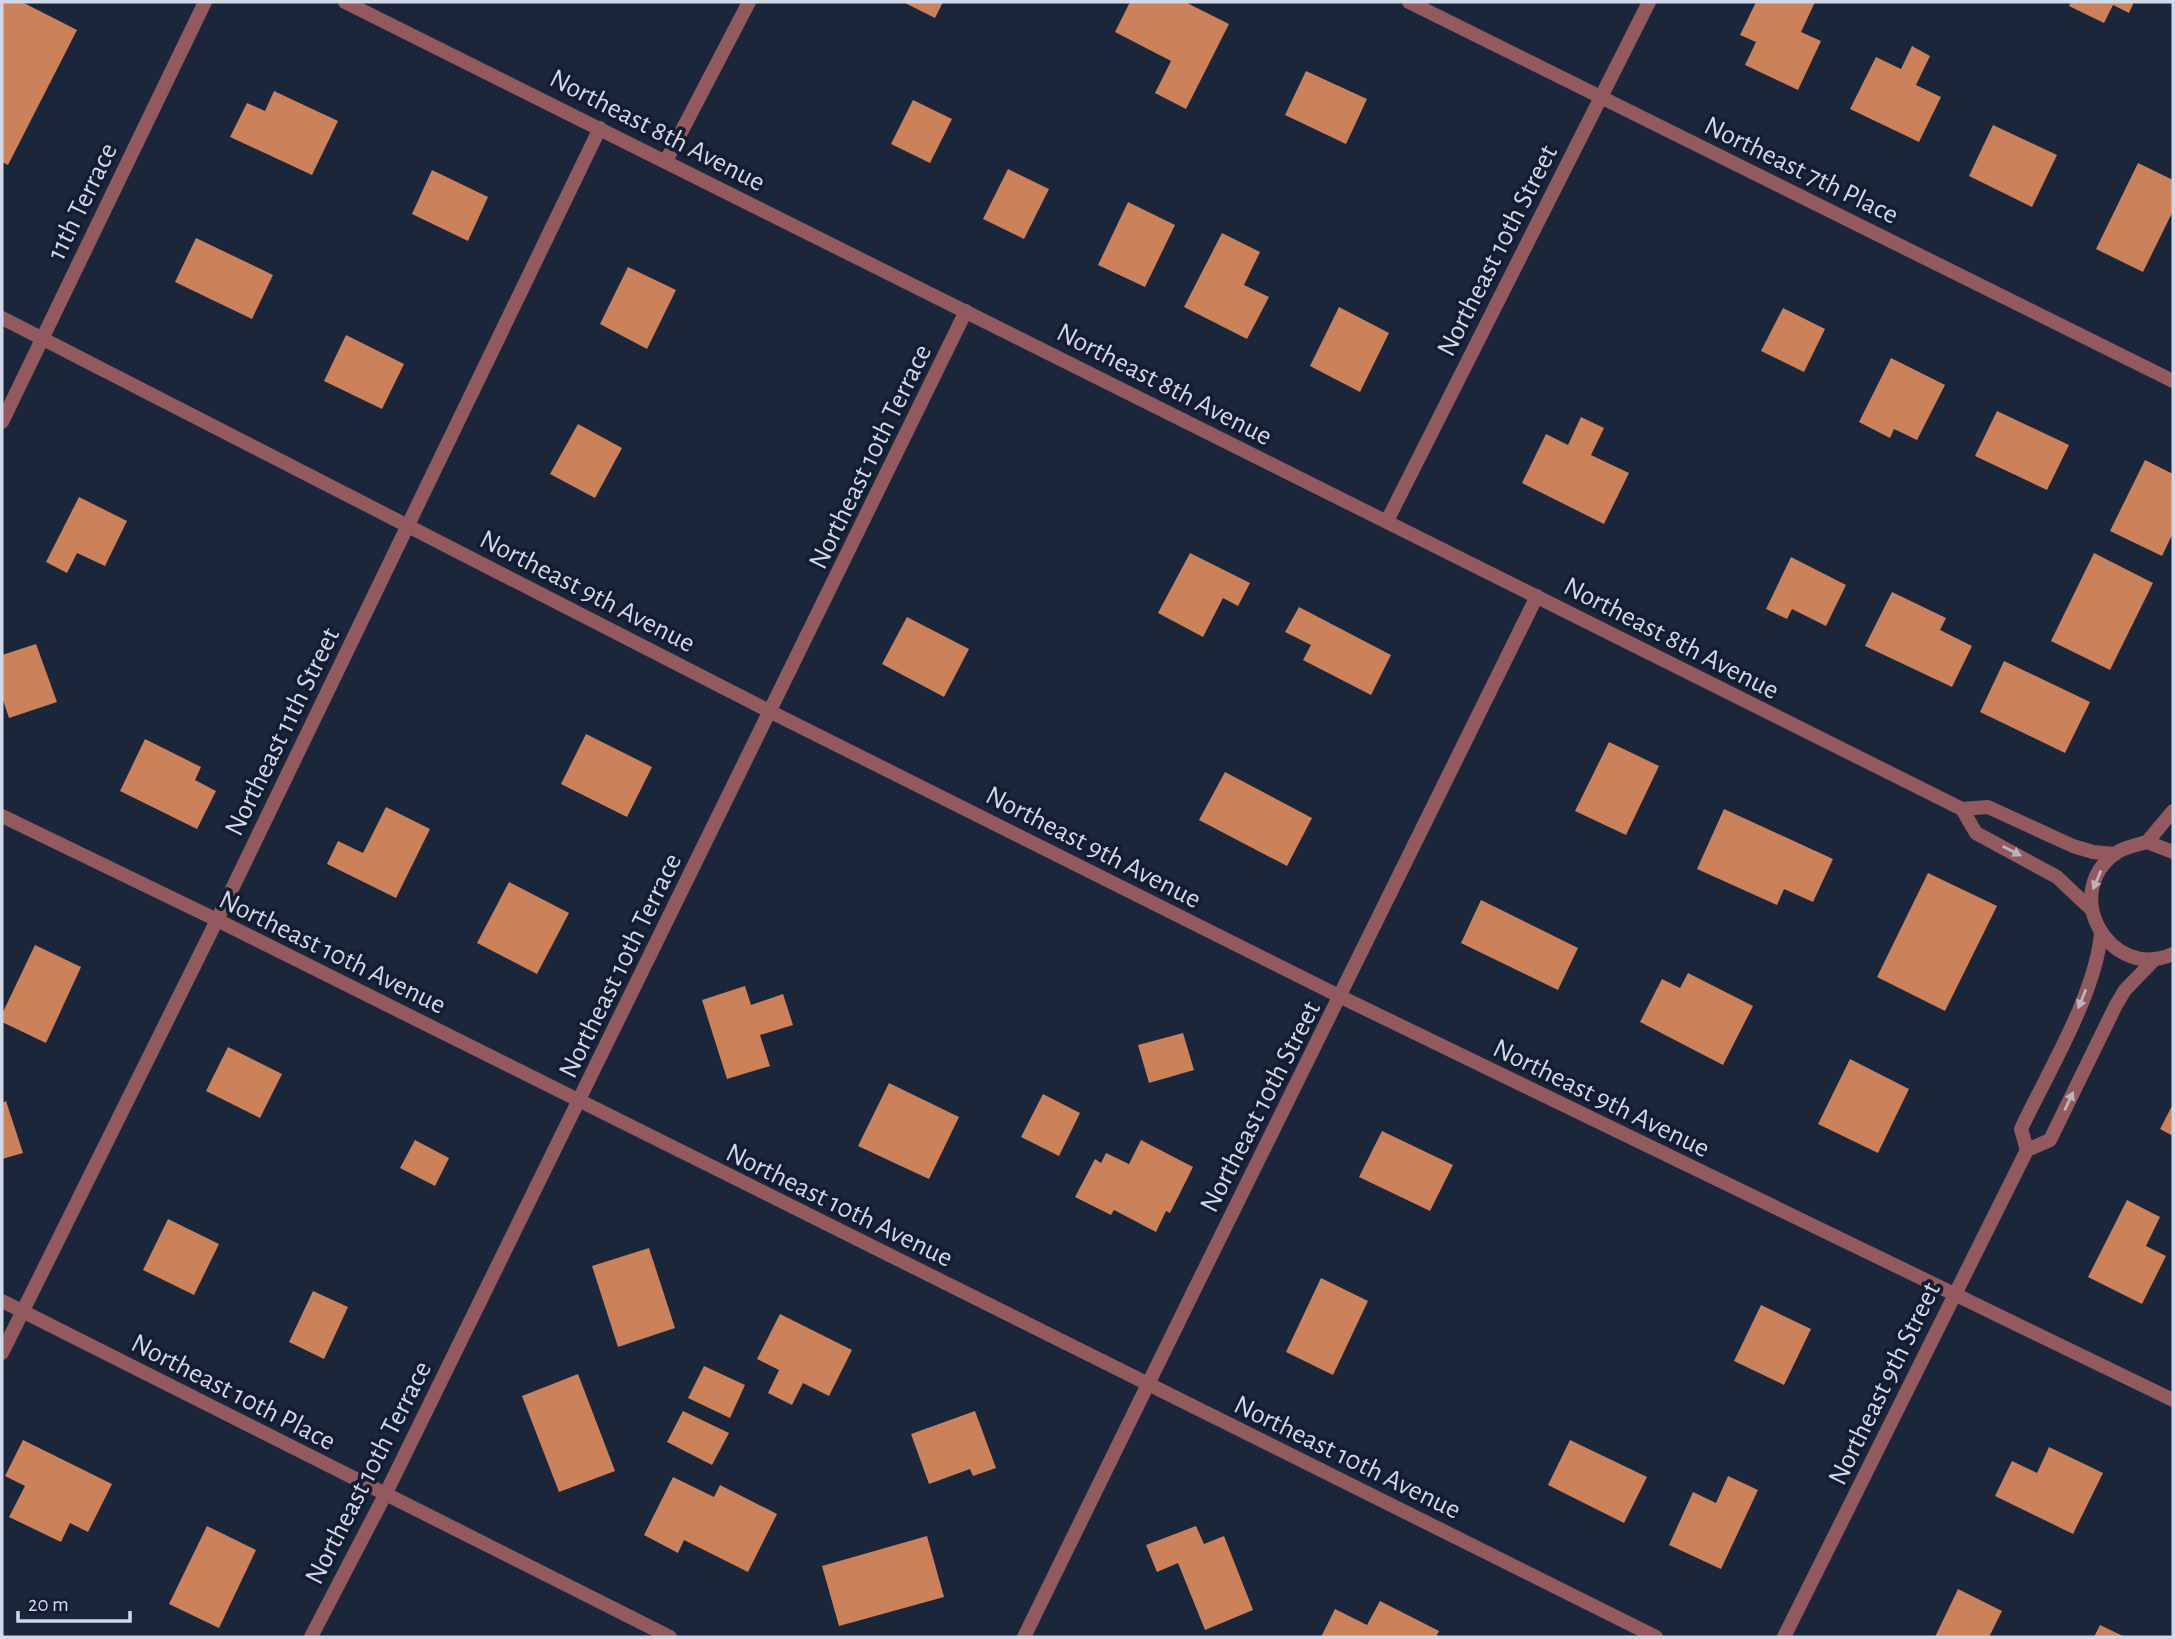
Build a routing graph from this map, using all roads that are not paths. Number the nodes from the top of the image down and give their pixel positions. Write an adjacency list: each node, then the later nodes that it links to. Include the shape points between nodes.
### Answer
1 (205, 2): 11 (street, 11th Terrace)
2 (345, 2): 7 (street, Northeast 8th Avenue)
3 (749, 2): 8 (street)
4 (1409, 2): 6 (street, Northeast 7th Place)
5 (1649, 2): 6 (street, Northeast 10th Street)
6 (1601, 97): 12 (street, Northeast 7th Place); 14 (street, Northeast 10th Street)
7 (600, 128): 8 (street, Northeast 8th Avenue); 15 (street, Northeast 11th Street)
8 (666, 160): 9 (street, Northeast 8th Avenue)
9 (966, 311): 14 (street, Northeast 8th Avenue); 17 (street, Northeast 10th Terrace)
10 (2, 318): 11 (street, Northeast 9th Avenue)
11 (42, 338): 13 (street, 11th Terrace); 15 (street, Northeast 9th Avenue)
12 (2173, 381)
13 (2, 422)
14 (1387, 521): 16 (street, Northeast 8th Avenue)
15 (408, 525): 17 (street, Northeast 9th Avenue); 25 (street, Northeast 11th Street)
16 (1537, 596): 18 (street, Northeast 8th Avenue); 29 (street, Northeast 10th Street)
17 (771, 712): 29 (street, Northeast 9th Avenue); 30 (street, Northeast 10th Terrace)
18 (1962, 809): 23 (street, Northeast 8th Avenue, via 1988,807 2073,846); 24 (street, Northeast 8th Avenue, one-way to 24, via 1976,833 2057,877)
19 (2173, 811): 21 (street)
20 (2, 816): 25 (street, Northeast 10th Avenue)
21 (2147, 842): 22 (street); 23 (street)
22 (2173, 852)
23 (2115, 854): 24 (street, one-way to 24, via 2094,883)
24 (2092, 910): 26 (street)
25 (217, 920): 30 (street, Northeast 10th Avenue); 34 (street, Northeast 11th Street)
26 (2101, 934): 28 (street, via 2122,951); 31 (street, Northeast 9th Street, one-way to 31, via 2099,955 2078,1010 2021,1129)
27 (2173, 954): 28 (street)
28 (2155, 959): 31 (street, Northeast 9th Street, one-way to 28, via 2050,1140 2125,990)
29 (1341, 997): 32 (street, Northeast 9th Avenue); 36 (street, Northeast 10th Street)
30 (579, 1101): 36 (street, Northeast 10th Avenue); 38 (street, Northeast 10th Terrace)
31 (2027, 1150): 32 (street, Northeast 9th Street)
32 (1954, 1295): 37 (street, Northeast 9th Avenue); 43 (street, Northeast 9th Street)
33 (2, 1301): 34 (street, Northeast 10th Place)
34 (23, 1311): 35 (street, Northeast 11th Street); 38 (street, Northeast 10th Place)
35 (2, 1353)
36 (1147, 1384): 41 (street, Northeast 10th Street); 42 (street, Northeast 10th Avenue)
37 (2173, 1400)
38 (385, 1495): 39 (street, Northeast 10th Terrace); 40 (street, Northeast 10th Place)
39 (311, 1637)
40 (670, 1637)
41 (1024, 1637)
42 (1656, 1637)
43 (1784, 1637)

